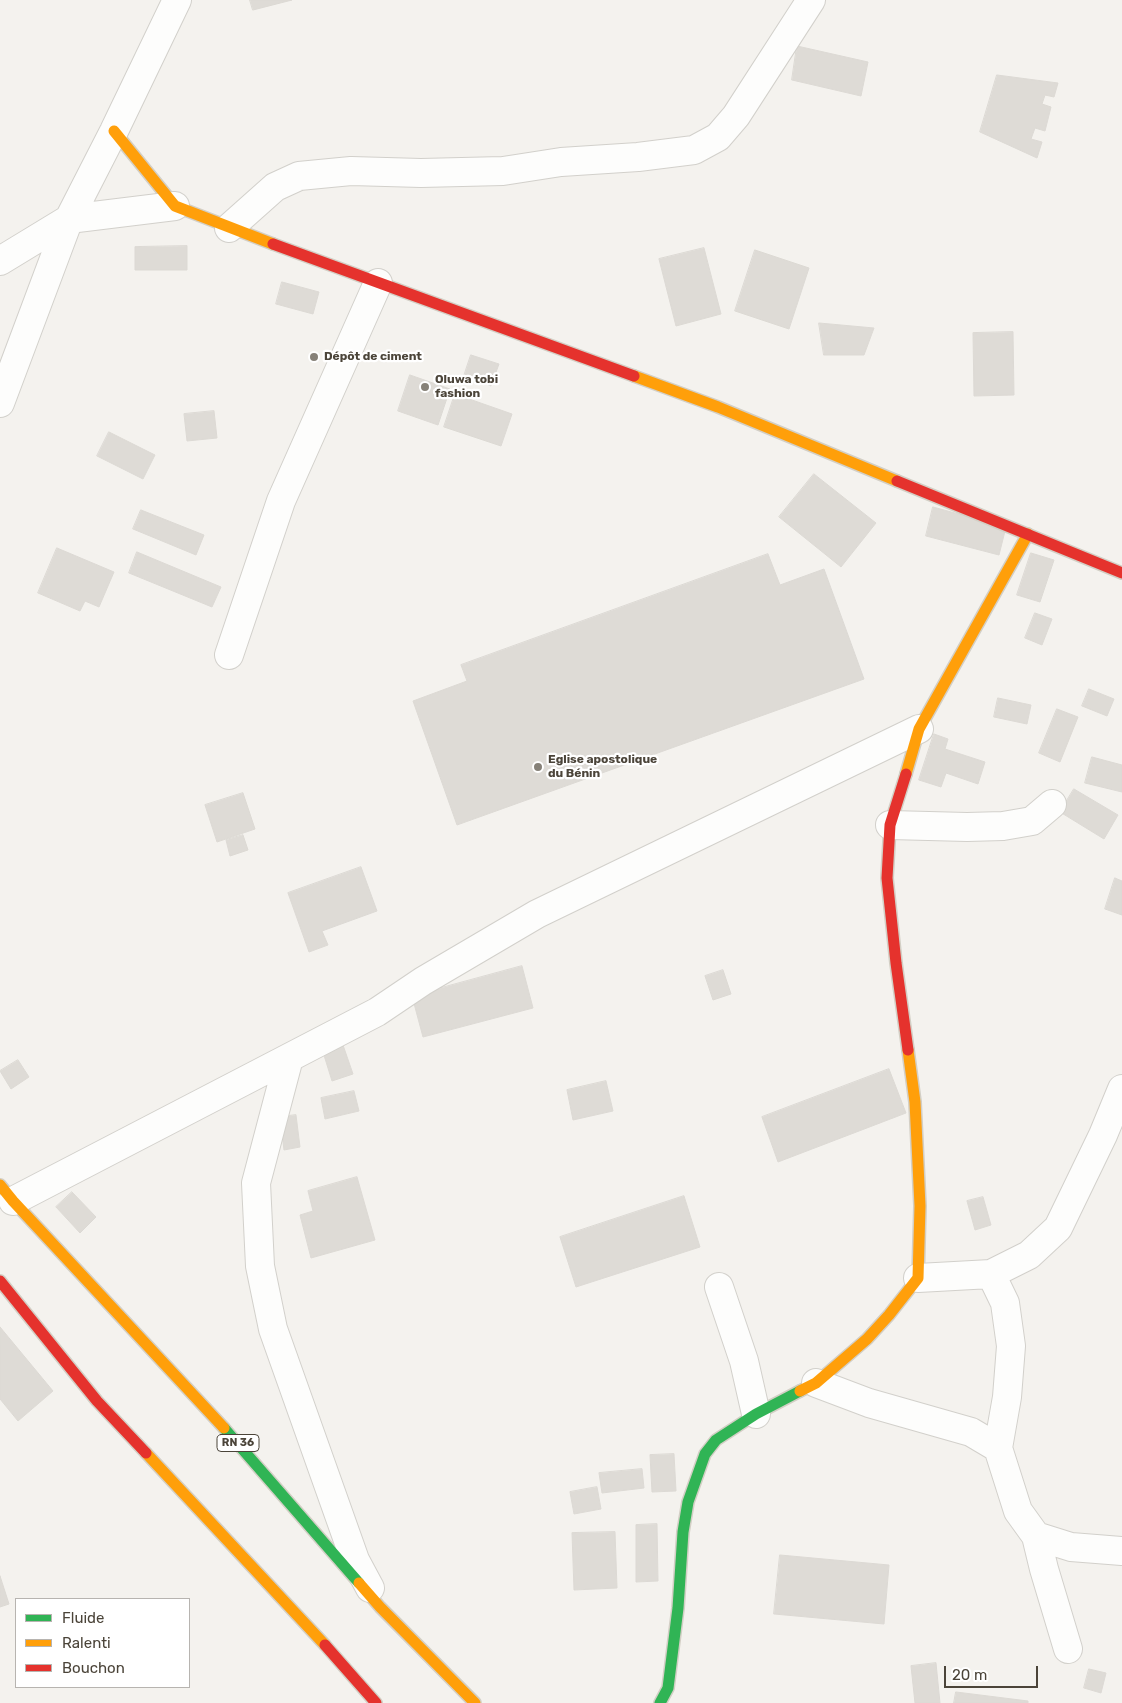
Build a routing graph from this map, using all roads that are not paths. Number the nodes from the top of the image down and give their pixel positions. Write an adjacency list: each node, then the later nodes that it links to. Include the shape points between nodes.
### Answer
1 (177, 0): 3 (street)
2 (811, 0): 6 (street, via 736,116 718,137 694,150 638,158 561,162 504,171 351,171 299,176 274,187)
3 (114, 131): 4 (street); 5 (street)
4 (175, 206): 5 (street); 6 (street)
5 (69, 219): 7 (street); 9 (street)
6 (229, 228): 8 (street)
7 (0, 261)
8 (378, 283): 10 (street, via 718,407); 12 (street, via 281,501)
9 (0, 403)
10 (1028, 534): 11 (street); 13 (street)
11 (1122, 573)
12 (229, 655)
13 (919, 729): 15 (street); 16 (street, via 537,914 377,1012)
14 (1052, 804): 15 (street, via 1032,821 1003,826)
15 (890, 825): 20 (street, via 888,878 915,1102 920,1206)
16 (289, 1058): 18 (street); 28 (street, via 256,1183 260,1266 276,1338 355,1560)
17 (1122, 1090): 19 (street, via 1058,1228 1029,1255)
18 (7, 1193): 28 (street, RN 36, via 230,1434)
19 (991, 1274): 20 (street); 25 (street, via 1005,1303 1012,1346)
20 (918, 1278): 23 (street, via 867,1339)
21 (0, 1281): 30 (street, via 98,1400)
22 (719, 1287): 24 (street, via 744,1361)
23 (816, 1383): 24 (street); 25 (street, via 869,1403 970,1432)
24 (756, 1414): 32 (street, via 716,1440 705,1454 696,1476 683,1532 668,1688)
25 (998, 1448): 26 (street, via 1018,1512)
26 (1036, 1536): 27 (street, via 1071,1547); 29 (street)
27 (1122, 1551)
28 (380, 1607): 31 (street, RN 36)
29 (1068, 1648)
30 (376, 1703)
31 (475, 1703)
32 (660, 1703)

